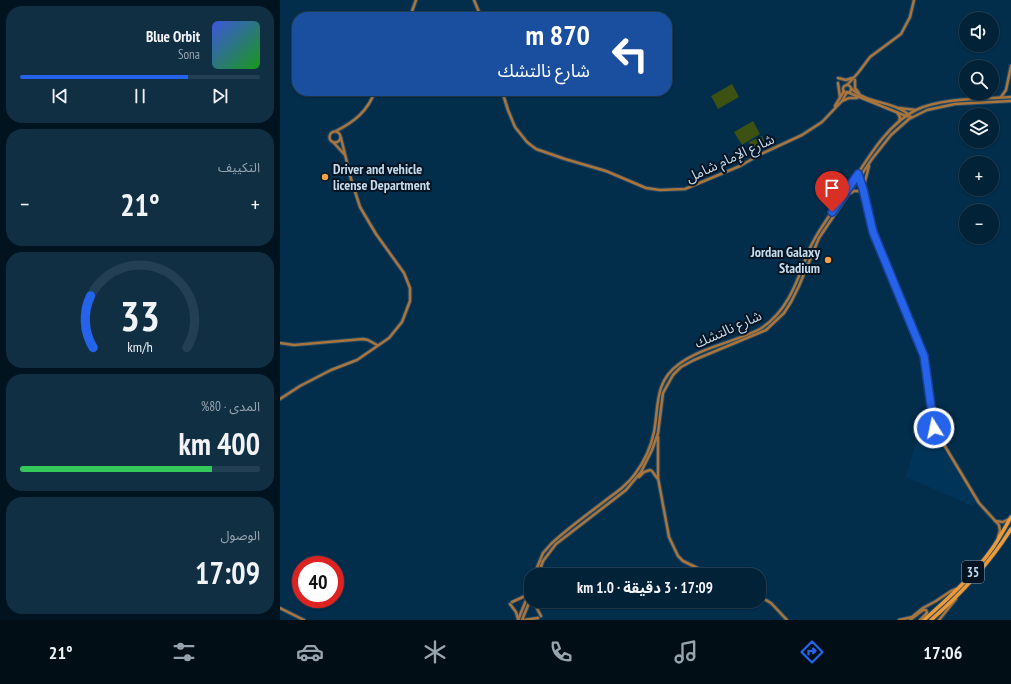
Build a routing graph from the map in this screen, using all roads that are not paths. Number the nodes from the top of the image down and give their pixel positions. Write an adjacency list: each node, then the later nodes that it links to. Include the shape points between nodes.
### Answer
1 (416, 0): 4 (street)
2 (474, 0): 5 (street)
3 (914, 0): 8 (street, via 903,31 876,51)
4 (412, 12)
5 (479, 12)
6 (1011, 66): 11 (street)
7 (838, 78): 8 (street)
8 (854, 79): 10 (street); 15 (street)
9 (838, 83): 18 (street)
10 (849, 86): 12 (street, via 850,91); 12 (street, via 844,87); 15 (street)
11 (1006, 90): 16 (street); 17 (street)
12 (846, 92): 15 (street); 18 (street, شارع الإمام شامل)
13 (373, 96): 25 (street, via 365,110)
14 (504, 96): 18 (street, شارع الإمام شامل, via 513,123 532,146 607,171 646,188 660,190 681,190 740,166 802,135 818,124)
15 (859, 96): 18 (street); 20 (street); 22 (street)
16 (1011, 96): 17 (street, شارع نالتشك)
17 (1001, 97): 21 (street, شارع نالتشك, via 939,103)
18 (841, 100)
19 (1011, 101): 23 (street, شارع نالتشك, via 956,104)
20 (894, 107): 21 (street); 23 (street)
21 (916, 110): 23 (street, شارع نالتشك)
22 (897, 111): 23 (street); 24 (street, via 900,117)
23 (909, 116): 24 (street, شارع نالتشك); 30 (street, شارع نالتشك)
24 (898, 123): 31 (street, شارع نالتشك, via 882,140)
25 (344, 127): 26 (street); 27 (street)
26 (336, 131): 27 (street); 28 (street, via 330,135 330,140)
27 (341, 136): 28 (street, via 340,140); 29 (street)
28 (334, 142): 29 (street)
29 (345, 154): 38 (street, via 360,207 404,273 410,288 410,302 402,322 391,336)
30 (870, 161): 32 (street, شارع نالتشك); 33 (street)
31 (858, 174): 32 (street); 36 (street, شارع نالتشك, via 816,235 784,307 764,326)
32 (860, 179): 33 (street); 34 (street, شارع نالتشك)
33 (863, 189): 35 (street)
34 (849, 194): 35 (street, via 859,191); 39 (street, شارع نالتشك, via 817,242 799,286 784,313 766,330)
35 (864, 198): 45 (street, via 873,232 924,356 934,428 977,500)
36 (727, 342): 39 (street); 48 (street, شارع نالتشك, via 688,359 670,372 659,391 652,438 644,460 636,472 621,489 551,544 543,553)
37 (280, 343): 38 (street, via 294,345 363,339)
38 (377, 345): 40 (street, via 357,360 306,383)
39 (729, 346): 41 (street, شارع نالتشك, via 686,364 673,374 663,393)
40 (280, 399)
41 (658, 433): 42 (street); 43 (street, شارع نالتشك, via 650,457)
42 (658, 478): 43 (street, via 650,470); 50 (street, via 669,537 678,556 685,563)
43 (634, 482): 49 (street, شارع نالتشك, via 556,544 546,556)
44 (1010, 518): 45 (street, via 1003,522); 47 (highway, 35)
45 (995, 521): 47 (street, via 1000,527)
46 (1011, 528): 52 (highway, 35, via 991,558)
47 (998, 540): 51 (highway, 35)
48 (537, 568)
49 (541, 568)
50 (696, 568)
51 (957, 589): 65 (street, via 951,590 910,618); 68 (highway, 35)
52 (960, 593): 69 (highway, 35); 70 (street)
53 (524, 597): 62 (street, via 511,603)
54 (766, 600): 64 (street)
55 (524, 606): 62 (street)
56 (280, 608): 61 (street)
57 (527, 608): 63 (street)
58 (537, 608): 59 (street)
59 (541, 616)
60 (538, 618): 63 (street)
61 (304, 620)
62 (518, 620)
63 (523, 620)
64 (787, 620)
65 (899, 620)
66 (910, 620): 67 (street, via 926,610 927,613)
67 (920, 620)
68 (924, 620)
69 (931, 620)
70 (939, 620)

